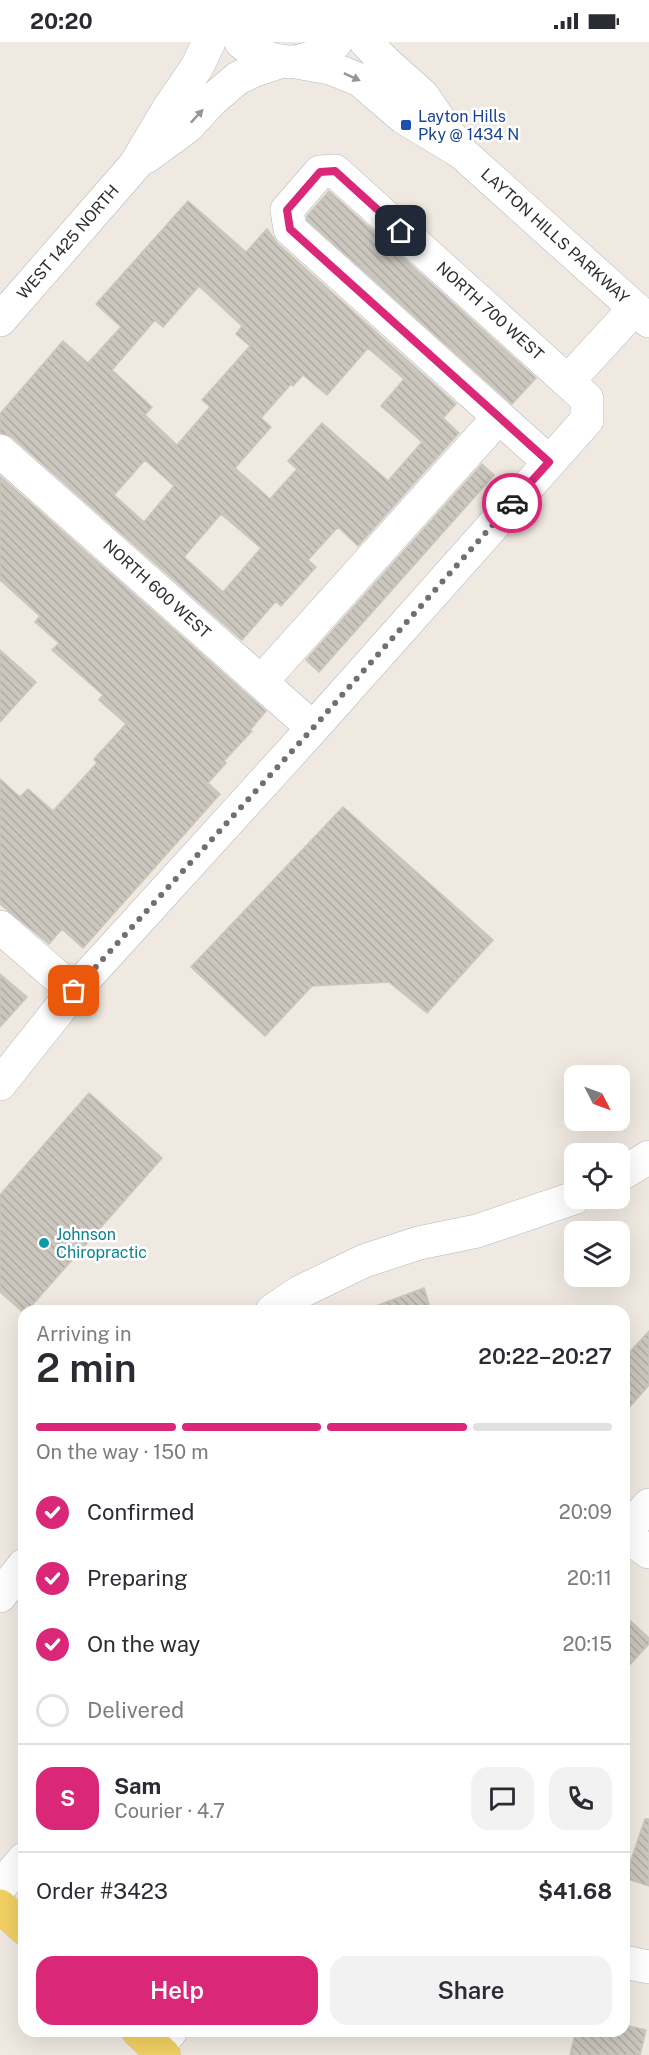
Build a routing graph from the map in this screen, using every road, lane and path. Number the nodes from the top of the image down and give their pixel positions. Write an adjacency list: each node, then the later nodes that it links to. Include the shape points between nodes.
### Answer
1 (209, 42): 7 (street, WEST 1425 NORTH, via 197,68)
2 (241, 42): 5 (street, LAYTON HILLS PARKWAY, via 260,55)
3 (336, 42): 5 (street, WEST 1425 NORTH, via 317,55)
4 (366, 42): 6 (street, LAYTON HILLS PARKWAY, via 423,96)
5 (289, 62): 6 (street, LAYTON HILLS PARKWAY, one-way to 6, via 330,68 360,80 403,117); 7 (street, WEST 1425 NORTH, one-way to 5, via 187,127 238,78)
6 (462, 152): 8 (street, LAYTON HILLS PARKWAY)
7 (135, 165): 9 (street, WEST 1425 NORTH)
8 (642, 314): 10 (street)
9 (0, 320)
10 (568, 381): 11 (street, NORTH 700 WEST, via 335,171 320,172 287,210 290,229); 13 (street, NORTH 700 WEST, via 587,399 587,420)
11 (498, 417): 13 (street); 14 (street)
12 (0, 451): 14 (street, NORTH 600 WEST)
13 (549, 462): 15 (street)
14 (261, 682): 15 (street, NORTH 600 WEST)
15 (313, 728): 17 (street)
16 (6, 943): 17 (street)
17 (74, 991): 18 (street)
18 (0, 1084)
19 (649, 1157): 20 (street)
20 (630, 1169)
21 (564, 1201): 22 (street, via 477,1231 420,1243 364,1261)
22 (281, 1305)
23 (649, 1505): 24 (street)
24 (630, 1526)
25 (630, 1538): 26 (street)
26 (649, 1552)
27 (18, 1573): 28 (street)
28 (0, 1596)
29 (18, 1866): 30 (street)
30 (0, 1887)
31 (0, 1906): 32 (main road)
32 (18, 1922)
33 (630, 1963): 34 (street)
34 (649, 1967)

